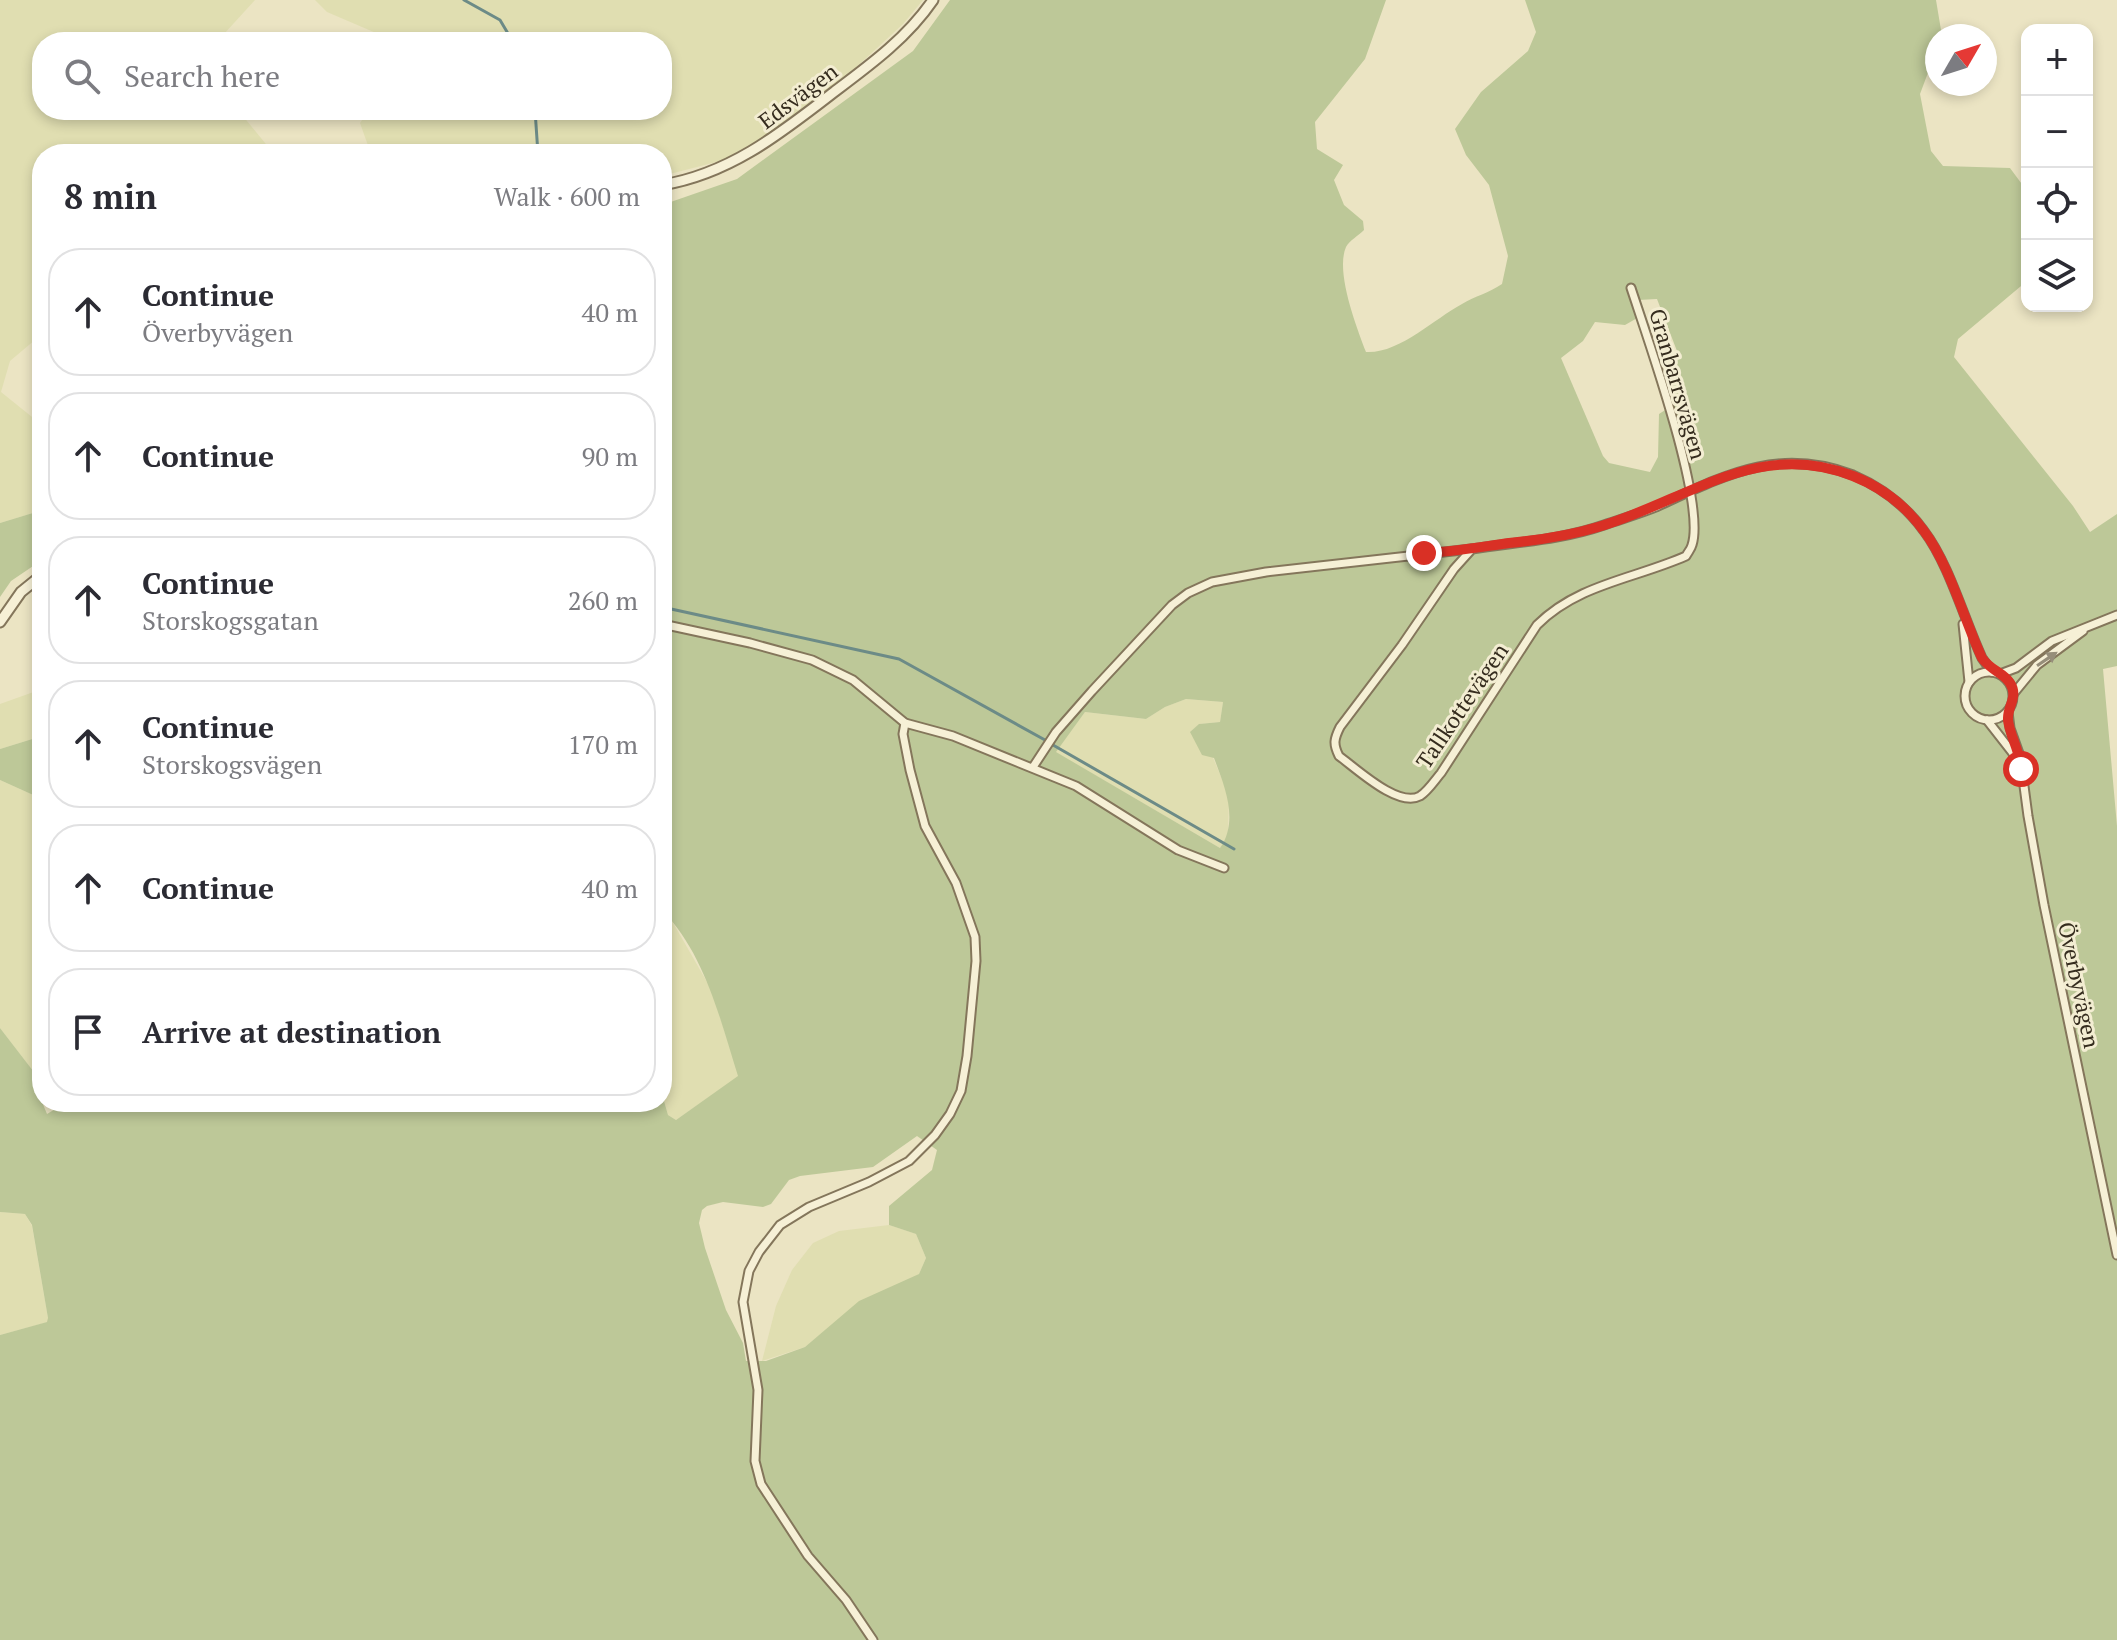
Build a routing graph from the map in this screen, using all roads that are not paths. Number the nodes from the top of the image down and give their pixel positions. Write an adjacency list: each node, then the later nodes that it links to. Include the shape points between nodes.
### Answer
1 (933, 0): 2 (street, Edsvägen, via 883,55 776,137 698,178)
2 (672, 183)
3 (1631, 288): 4 (street, Granbarrsvägen)
4 (1690, 489): 5 (street, via 1600,527); 5 (street, Tallkottevägen, via 1692,544 1686,556 1592,588 1549,613 1423,795 1397,798 1339,756 1334,739); 7 (street, via 1779,462 1831,467 1862,479 1884,492 1924,531)
5 (1470, 552): 18 (street, via 1266,572 1212,582 1188,593 1092,691)
6 (32, 583): 9 (street)
7 (1962, 613): 12 (street, via 1982,658); 13 (street)
8 (2117, 615): 11 (street)
9 (0, 622)
10 (672, 626): 17 (street, via 812,660 853,680)
11 (2085, 629): 12 (street, via 2052,641 2016,668); 14 (street, one-way to 11, via 2037,665)
12 (1996, 673): 13 (street, via 1977,675); 14 (street, via 2008,680)
13 (1969, 682): 16 (street, via 1966,703 1976,717)
14 (2014, 693): 15 (street)
15 (2008, 712): 16 (street); 19 (street, Överbyvägen)
16 (1987, 720): 19 (street, Överbyvägen)
17 (905, 723): 18 (street); 22 (street, via 903,734 925,826 956,883 975,937 961,1091 943,1125 909,1161 780,1225 749,1271 743,1302 758,1390 755,1461 761,1484)
18 (1033, 767): 20 (street, via 1076,786 1178,850)
19 (2021, 769): 21 (street, Överbyvägen)
20 (1224, 868)
21 (2117, 1255)
22 (873, 1640)

